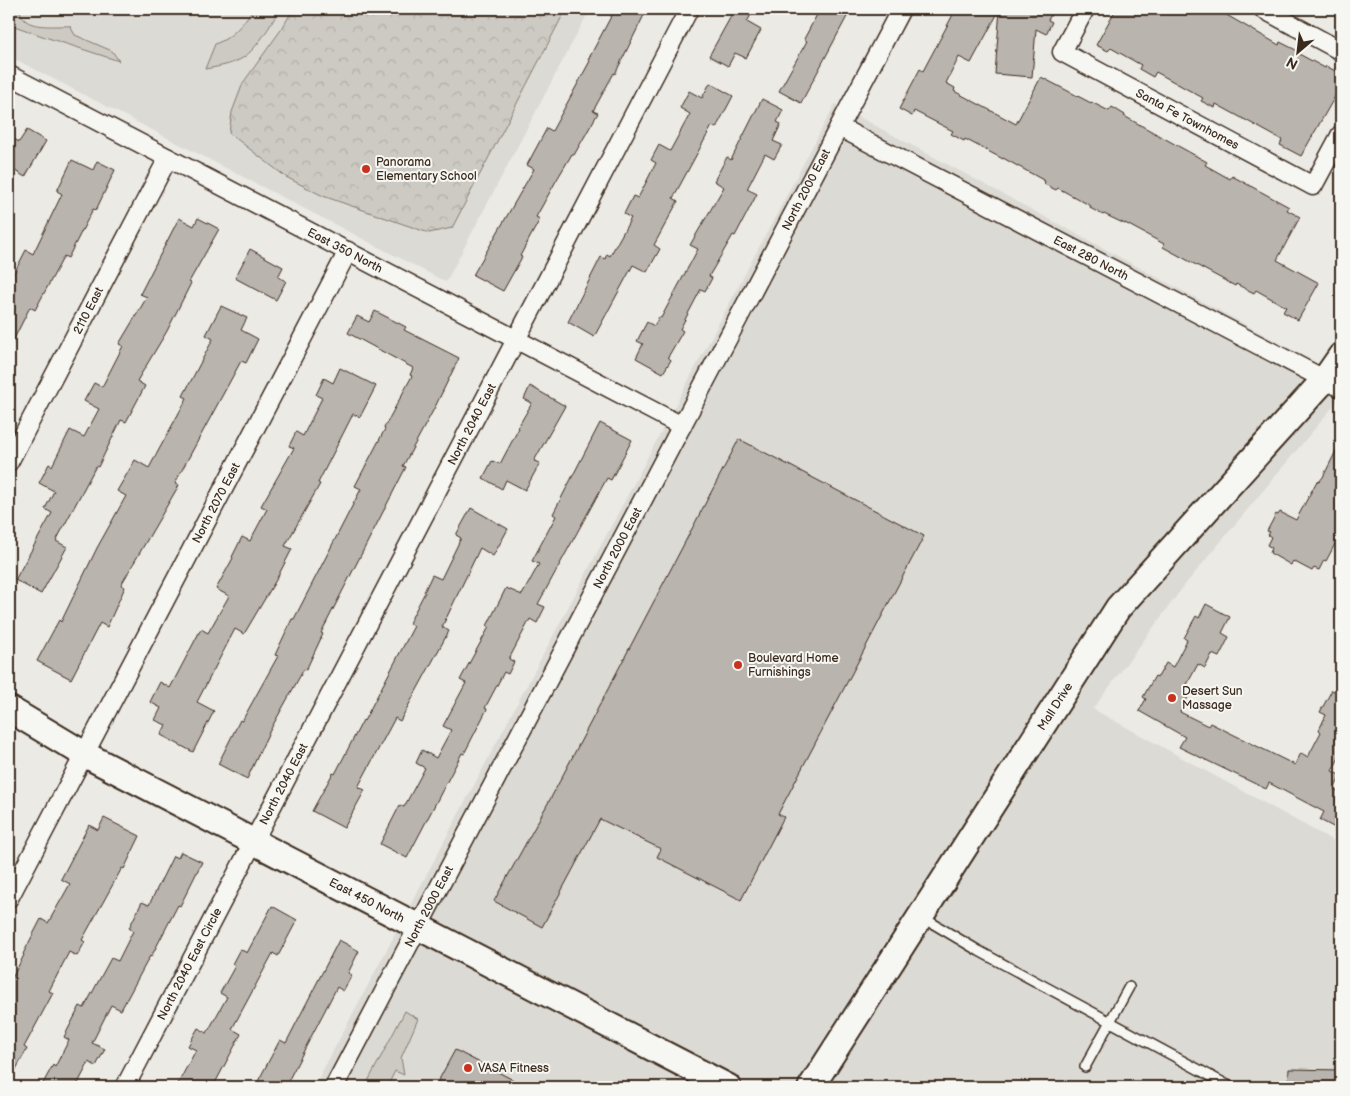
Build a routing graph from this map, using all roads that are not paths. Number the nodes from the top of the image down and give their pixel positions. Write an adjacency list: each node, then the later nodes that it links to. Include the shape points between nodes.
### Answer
1 (689, 9): 11 (street, North 2040 East)
2 (901, 9): 7 (street, North 2000 East)
3 (1085, 9): 8 (street, Santa Fe Townhomes, via 1062,52 1313,186)
4 (1263, 9): 5 (street)
5 (1341, 51)
6 (9, 75): 9 (street, East 350 North)
7 (839, 127): 13 (street, East 280 North); 14 (street, North 2000 East)
8 (1341, 134)
9 (168, 158): 10 (street, East 350 North); 15 (street, 2110 East)
10 (348, 252): 11 (street, East 350 North); 17 (street, North 2070 East)
11 (516, 339): 14 (street, East 350 North); 18 (street, North 2040 East)
12 (1341, 356): 13 (main road, Mall Drive)
13 (1333, 384): 20 (main road, Mall Drive, via 1118,608)
14 (682, 426): 21 (street, North 2000 East)
15 (9, 462)
16 (9, 709): 17 (main road, East 450 North)
17 (84, 754): 18 (main road, East 450 North); 19 (street, North 2070 East)
18 (254, 841): 21 (main road, East 450 North); 25 (street, North 2040 East Circle)
19 (9, 898)
20 (921, 916): 23 (lane, via 971,947); 28 (main road, Mall Drive)
21 (419, 926): 26 (street, North 2000 East); 27 (main road, East 450 North)
22 (1130, 987): 23 (lane)
23 (1111, 1022): 24 (lane); 29 (lane)
24 (1085, 1067)
25 (125, 1087)
26 (334, 1087)
27 (728, 1087)
28 (811, 1087)
29 (1231, 1087)

